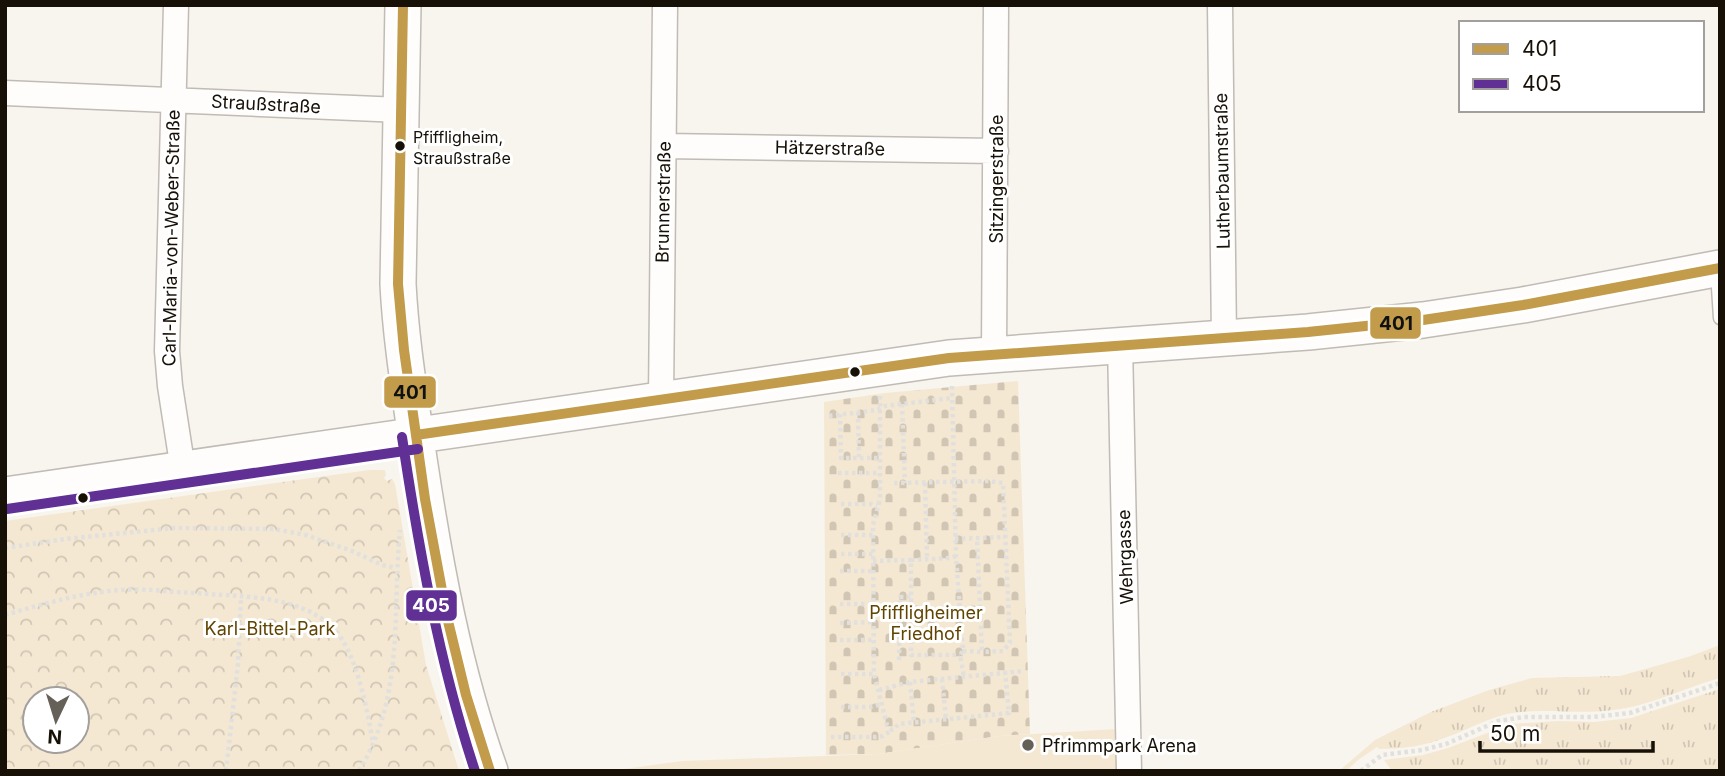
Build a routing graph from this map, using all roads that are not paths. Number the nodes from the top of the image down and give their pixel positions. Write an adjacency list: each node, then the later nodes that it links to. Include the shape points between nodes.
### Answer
1 (176, 5): 7 (street, Carl-Maria-von-Weber-Straße)
2 (403, 5): 8 (street)
3 (665, 5): 9 (street, Brunnerstraße)
4 (996, 5): 10 (street, Sitzingerstraße)
5 (1220, 5): 13 (street, Lutherbaumstraße)
6 (5, 93): 7 (street, Straußstraße)
7 (174, 100): 8 (street, Straußstraße); 18 (street, Carl-Maria-von-Weber-Straße, via 167,351)
8 (401, 110): 17 (street, via 398,284)
9 (664, 146): 10 (street, Hätzerstraße); 16 (street, Brunnerstraße)
10 (996, 151): 15 (street, Sitzingerstraße)
11 (1718, 268): 12 (lane); 13 (street, via 1423,320)
12 (1720, 318)
13 (1224, 338): 14 (street)
14 (1119, 344): 15 (street); 21 (street, Wehrgasse)
15 (994, 354): 16 (street)
16 (661, 399): 17 (street)
17 (416, 435): 18 (street); 20 (street, via 454,654)
18 (183, 470): 19 (street)
19 (5, 495)
20 (490, 771)
21 (1129, 771)

